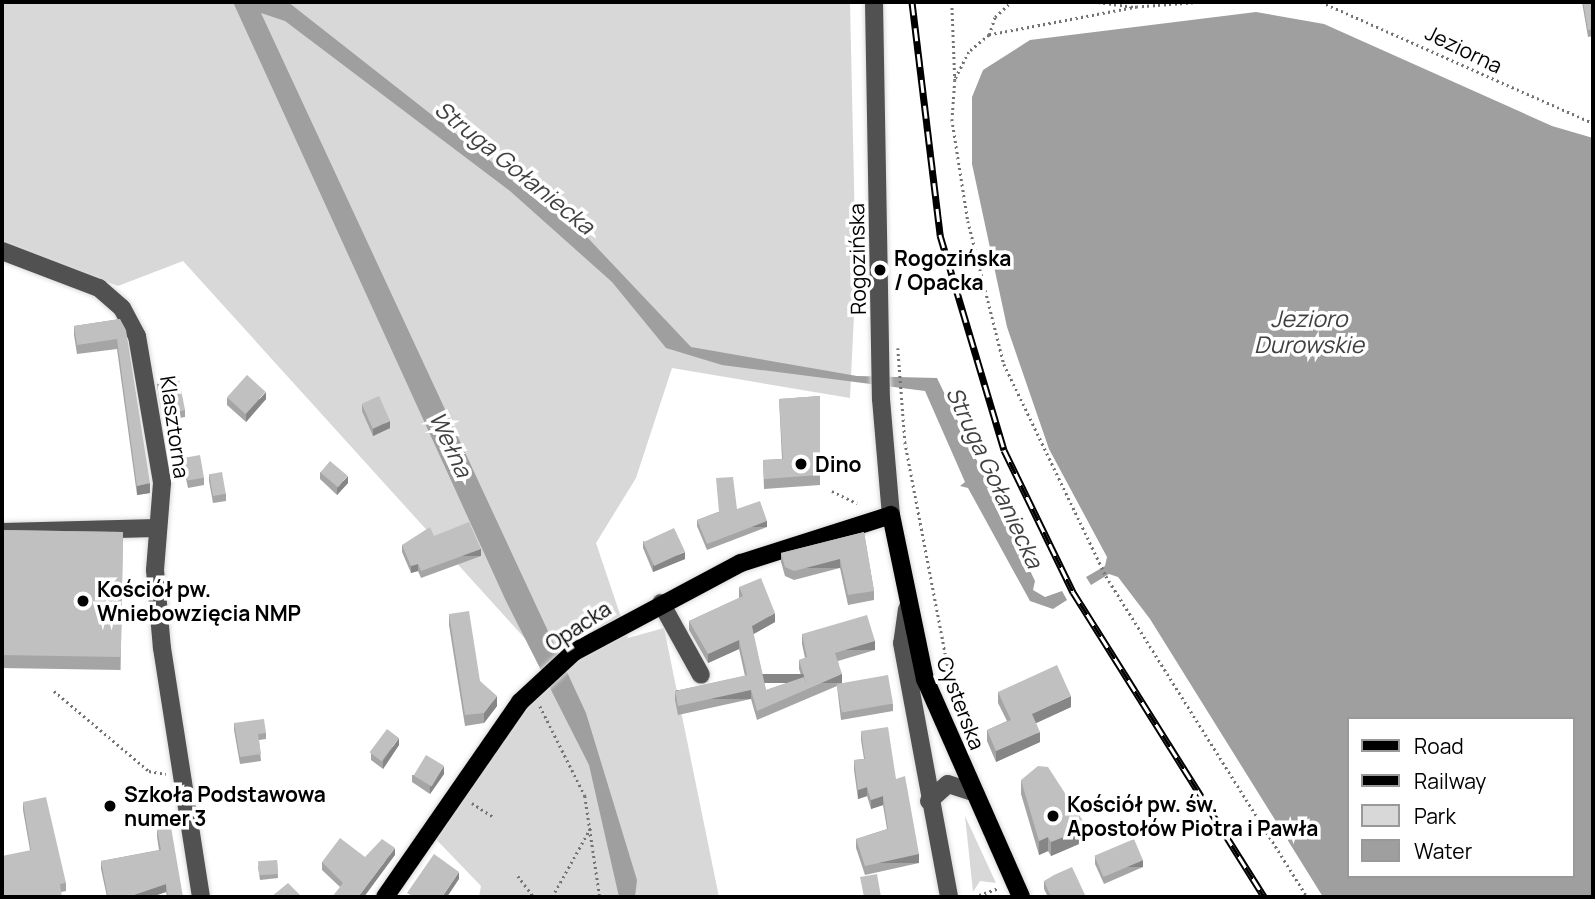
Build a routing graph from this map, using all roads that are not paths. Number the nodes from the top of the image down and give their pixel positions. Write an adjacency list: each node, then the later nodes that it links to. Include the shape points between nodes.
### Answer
1 (874, 2): 3 (street, Rogozińska, via 881,399)
2 (2, 251): 4 (street, Klasztorna, via 99,288 131,322 162,483)
3 (891, 515): 6 (main road, Opacka, via 762,554); 7 (main road, Cysterska)
4 (157, 528): 5 (street); 12 (street, Klasztorna, via 157,597)
5 (2, 532)
6 (661, 603): 8 (street); 13 (main road, Opacka, via 595,639 531,689)
7 (907, 609): 9 (main road, Cysterska, via 936,711); 10 (street, via 902,643)
8 (701, 675)
9 (972, 792): 10 (street, via 948,784); 11 (main road, Cysterska)
10 (929, 801): 14 (street)
11 (1017, 889)
12 (201, 897)
13 (385, 897)
14 (949, 897)

